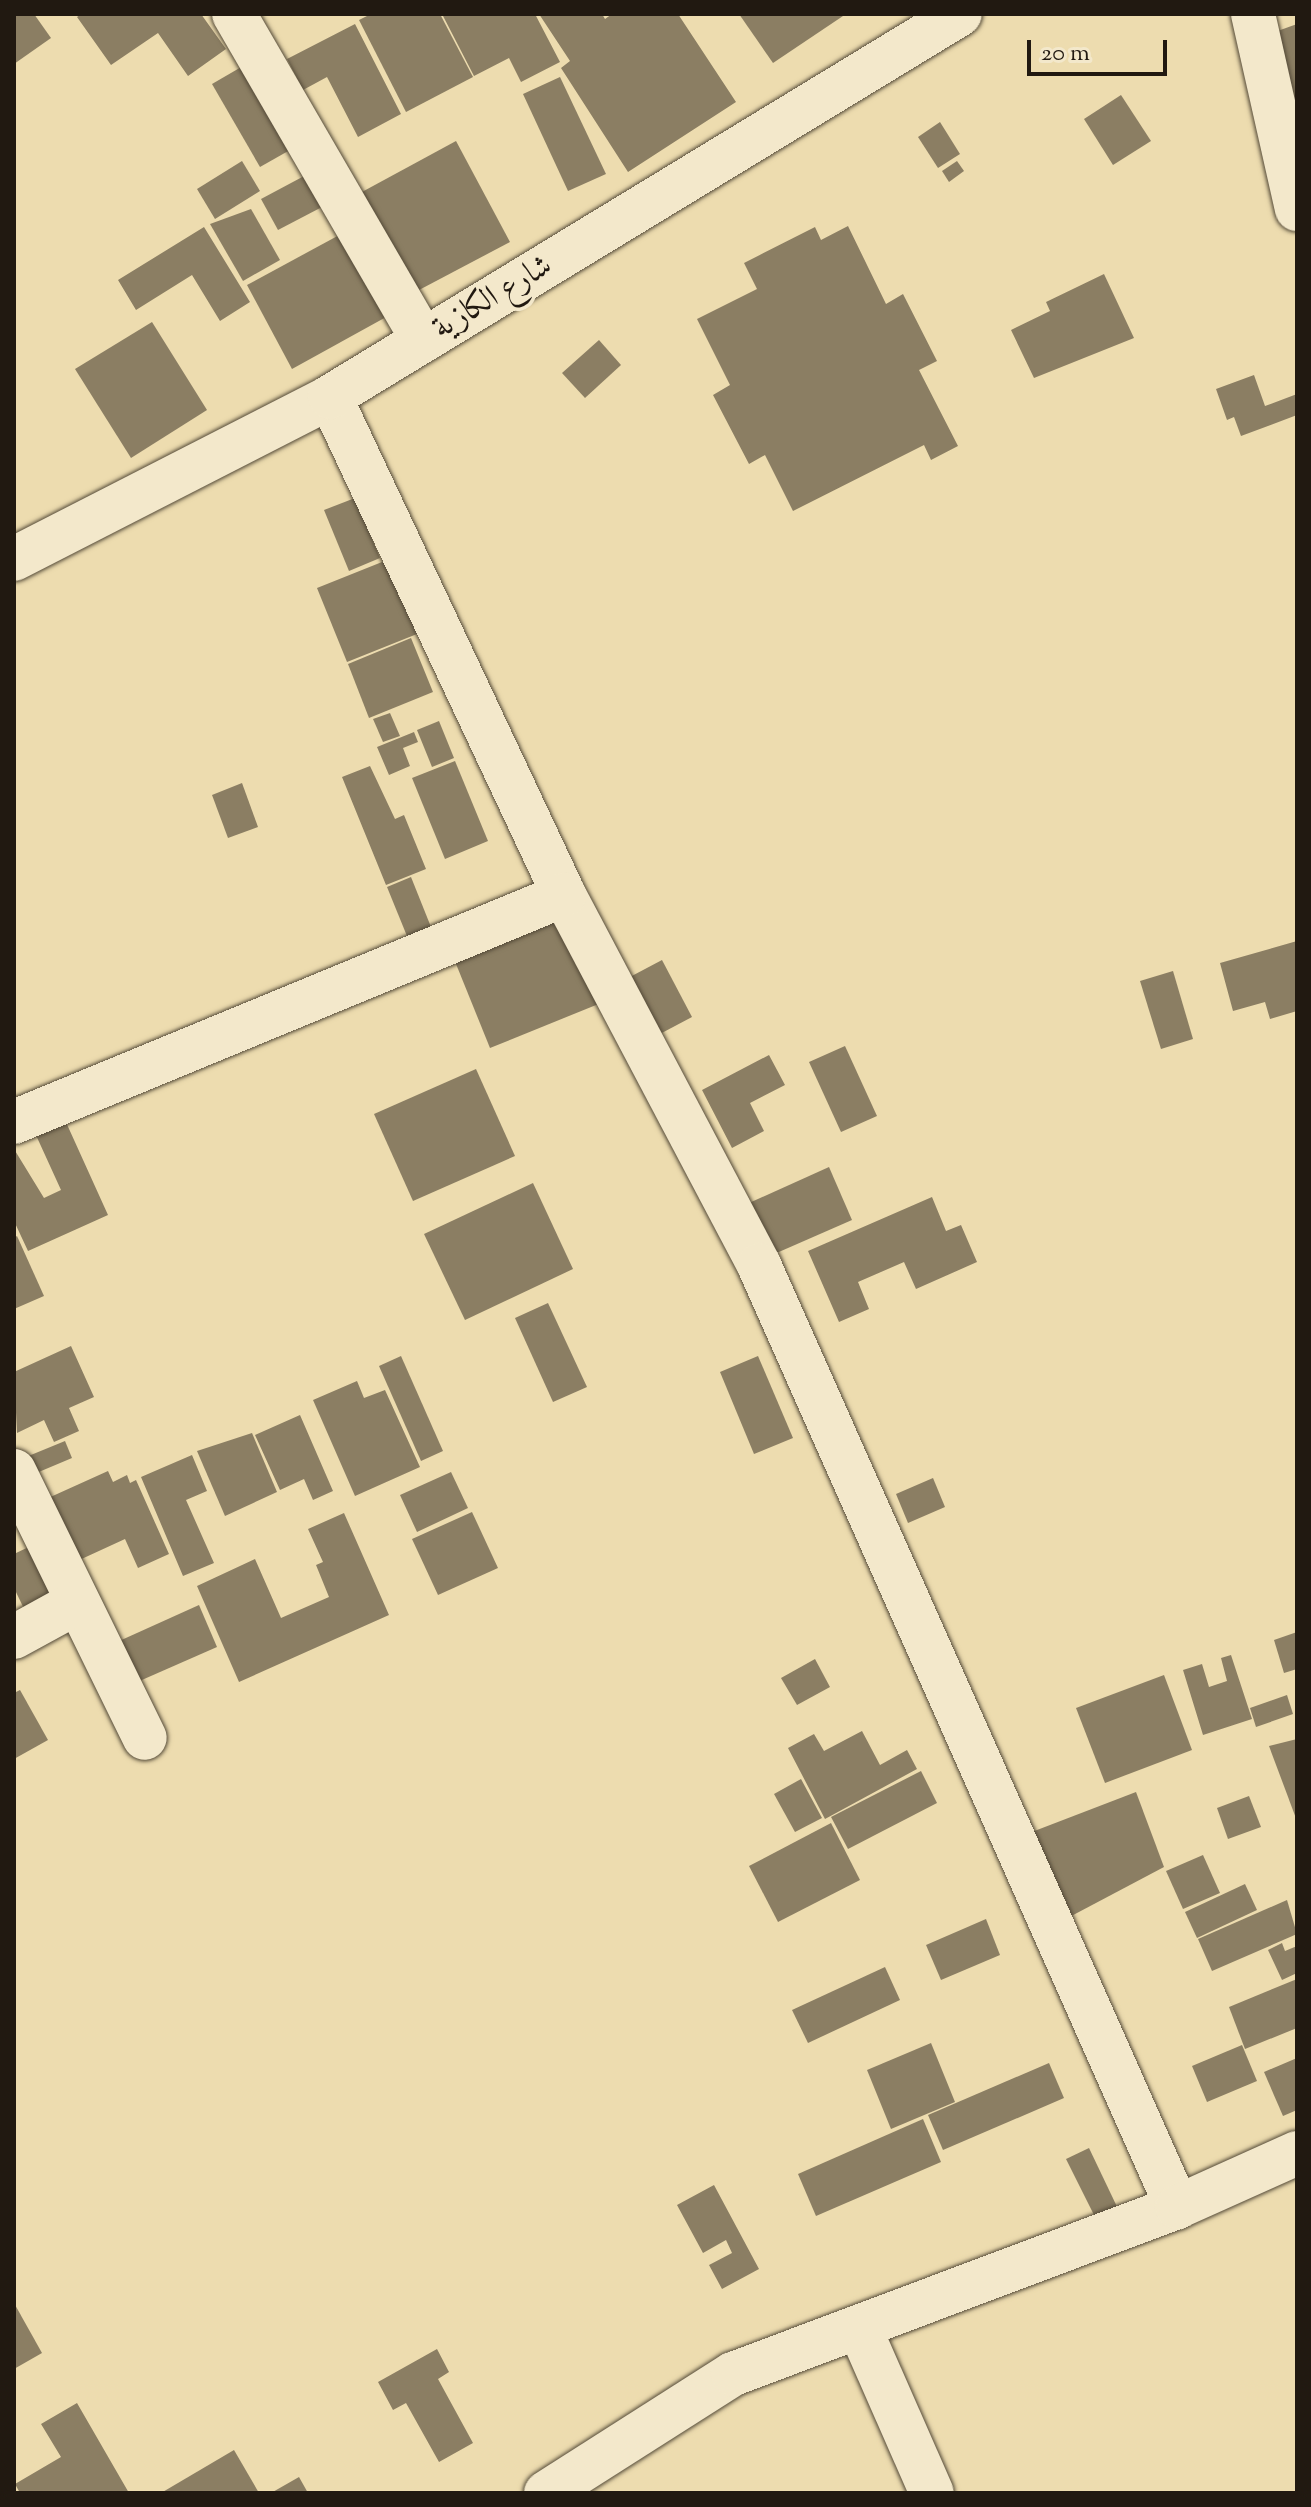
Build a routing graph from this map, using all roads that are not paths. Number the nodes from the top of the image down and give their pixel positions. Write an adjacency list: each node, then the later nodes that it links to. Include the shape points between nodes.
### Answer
1 (234, 14): 5 (street)
2 (960, 14): 5 (street, شارع الكازية)
3 (1253, 14): 4 (street)
4 (1297, 209)
5 (423, 340): 6 (street, شارع الكازية)
6 (330, 397): 7 (street, شارع الكازية); 8 (street)
7 (14, 559)
8 (564, 895): 9 (street); 15 (street, via 759,1265)
9 (14, 1122)
10 (14, 1471): 11 (street)
11 (76, 1603): 12 (street); 13 (street)
12 (14, 1637)
13 (145, 1738)
14 (1297, 2153): 15 (street)
15 (1177, 2207): 16 (street)
16 (859, 2327): 17 (street, via 733,2374); 18 (street)
17 (546, 2493)
18 (932, 2493)

